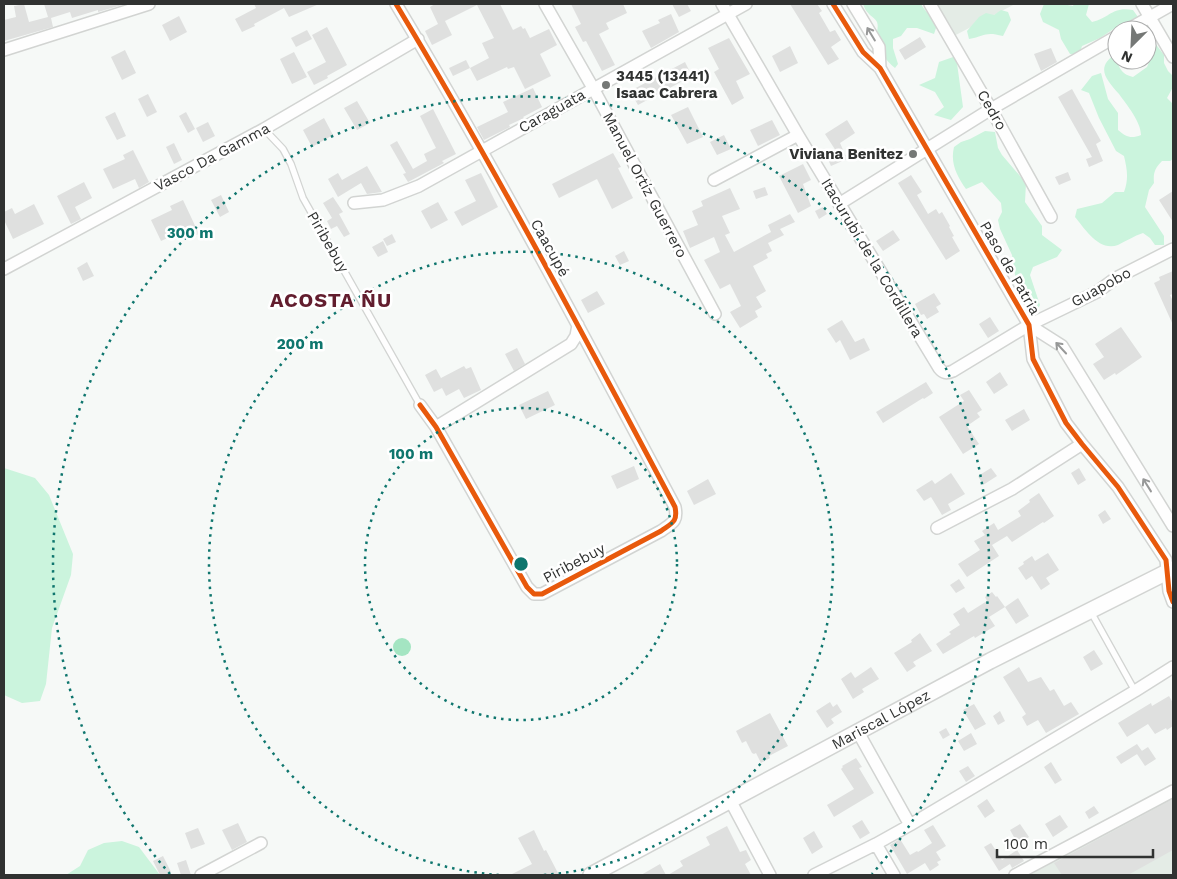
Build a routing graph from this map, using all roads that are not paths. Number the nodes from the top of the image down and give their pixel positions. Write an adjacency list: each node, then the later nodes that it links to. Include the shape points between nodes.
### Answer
1 (149, 4): 15 (street)
2 (396, 4): 13 (street, Caacupé)
3 (545, 4): 18 (street, Manuel Ortíz Guerrero)
4 (746, 4): 10 (street, Caraguata)
5 (833, 4): 17 (street, Paso de Patria, via 863,52)
6 (853, 4): 17 (street, Paso de Patria, one-way to 6, via 879,48)
7 (930, 4): 19 (street, Cedro)
8 (1142, 4): 11 (street)
9 (1173, 4): 11 (street)
10 (725, 8): 18 (street, Caraguata); 21 (street, Itacurubí de la Cordillera)
11 (1149, 17): 12 (street); 16 (street)
12 (1144, 20)
13 (418, 39): 20 (street, Vasco Da Gamma); 23 (street, Caacupé)
14 (1107, 42): 19 (street)
15 (4, 50)
16 (1173, 57)
17 (880, 68): 22 (street, Paso de Patria)
18 (593, 88): 23 (street, Caraguata); 30 (street, Manuel Ortíz Guerrero)
19 (991, 109): 22 (street); 27 (street, Cedro)
20 (264, 129): 29 (street, Vasco Da Gamma); 33 (lane, Piribebuy, via 283,149 303,198)
21 (798, 135): 24 (street); 26 (street, Itacurubí de la Cordillera)
22 (926, 148): 26 (street); 31 (street, Paso de Patria)
23 (482, 150): 25 (street, Caraguata, via 419,186 382,200); 32 (street, Caacupé)
24 (714, 180)
25 (354, 203)
26 (839, 204): 31 (street, Itacurubí de la Cordillera, via 944,373)
27 (1051, 217)
28 (1173, 249): 31 (street, Guapobo, via 1116,278 1097,292)
29 (4, 269)
30 (715, 314)
31 (1029, 324): 35 (street, Paso de Patria, via 1034,359 1066,422); 37 (street, Paso de Patria, one-way to 31, via 1062,346)
32 (578, 325): 34 (street, via 571,344); 36 (street, Caacupé)
33 (420, 404): 34 (street, Piribebuy)
34 (436, 427): 36 (street, Piribebuy, via 526,587 534,594 542,594 661,531 675,520)
35 (1082, 444): 38 (street, via 1012,488); 39 (street, Paso de Patria, via 1118,486)
36 (675, 507)
37 (1173, 526)
38 (937, 528)
39 (1171, 571): 40 (street, Paso de Patria, via 1169,591); 41 (street, Mariscal López)
40 (1173, 602)
41 (1091, 612): 43 (lane); 44 (street, Mariscal López, via 990,661)
42 (1173, 666): 43 (street)
43 (1135, 691): 47 (street)
44 (858, 732): 46 (street, Mariscal López); 47 (street)
45 (1173, 791): 55 (street)
46 (730, 800): 51 (street, Mariscal López); 52 (street)
47 (910, 825): 49 (street)
48 (262, 843): 50 (street)
49 (876, 844): 53 (street); 54 (street)
50 (201, 875)
51 (591, 875)
52 (770, 875)
53 (814, 875)
54 (894, 875)
55 (1015, 875)

